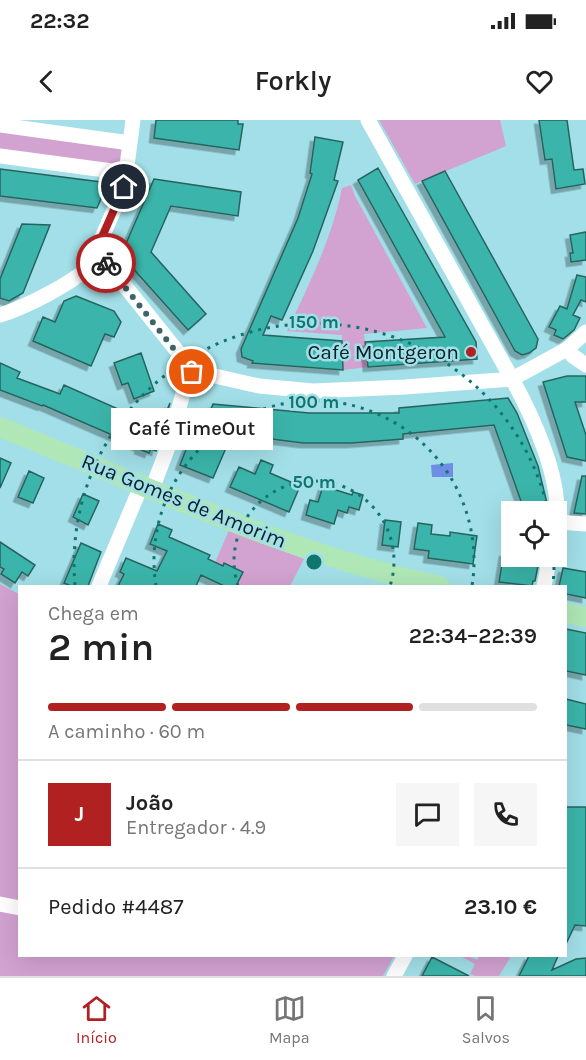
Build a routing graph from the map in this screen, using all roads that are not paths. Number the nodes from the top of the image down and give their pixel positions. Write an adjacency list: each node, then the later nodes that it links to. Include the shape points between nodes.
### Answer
1 (133, 120): 4 (street)
2 (368, 120): 13 (street)
3 (0, 125): 4 (street)
4 (130, 143): 6 (street)
5 (0, 156): 6 (street)
6 (126, 180): 7 (street)
7 (94, 255): 8 (street, via 79,276); 12 (street, via 105,261)
8 (0, 315)
9 (586, 332): 10 (street)
10 (567, 349): 11 (street); 13 (street)
11 (586, 365)
12 (192, 372): 13 (street, via 259,386 313,391); 15 (street, via 167,450)
13 (512, 379): 16 (street, via 532,416)
14 (0, 427): 15 (main road, Rua Gomes de Amorim)
15 (147, 487): 20 (street); 21 (main road, Rua Gomes de Amorim, via 296,547)
16 (557, 501)
17 (567, 524): 18 (street)
18 (586, 525)
19 (548, 567): 22 (street)
20 (99, 585)
21 (435, 585)
22 (544, 585)
23 (567, 613): 24 (main road)
24 (586, 617)
25 (0, 904): 26 (street)
26 (18, 908)
27 (404, 957): 28 (street)
28 (394, 976)

